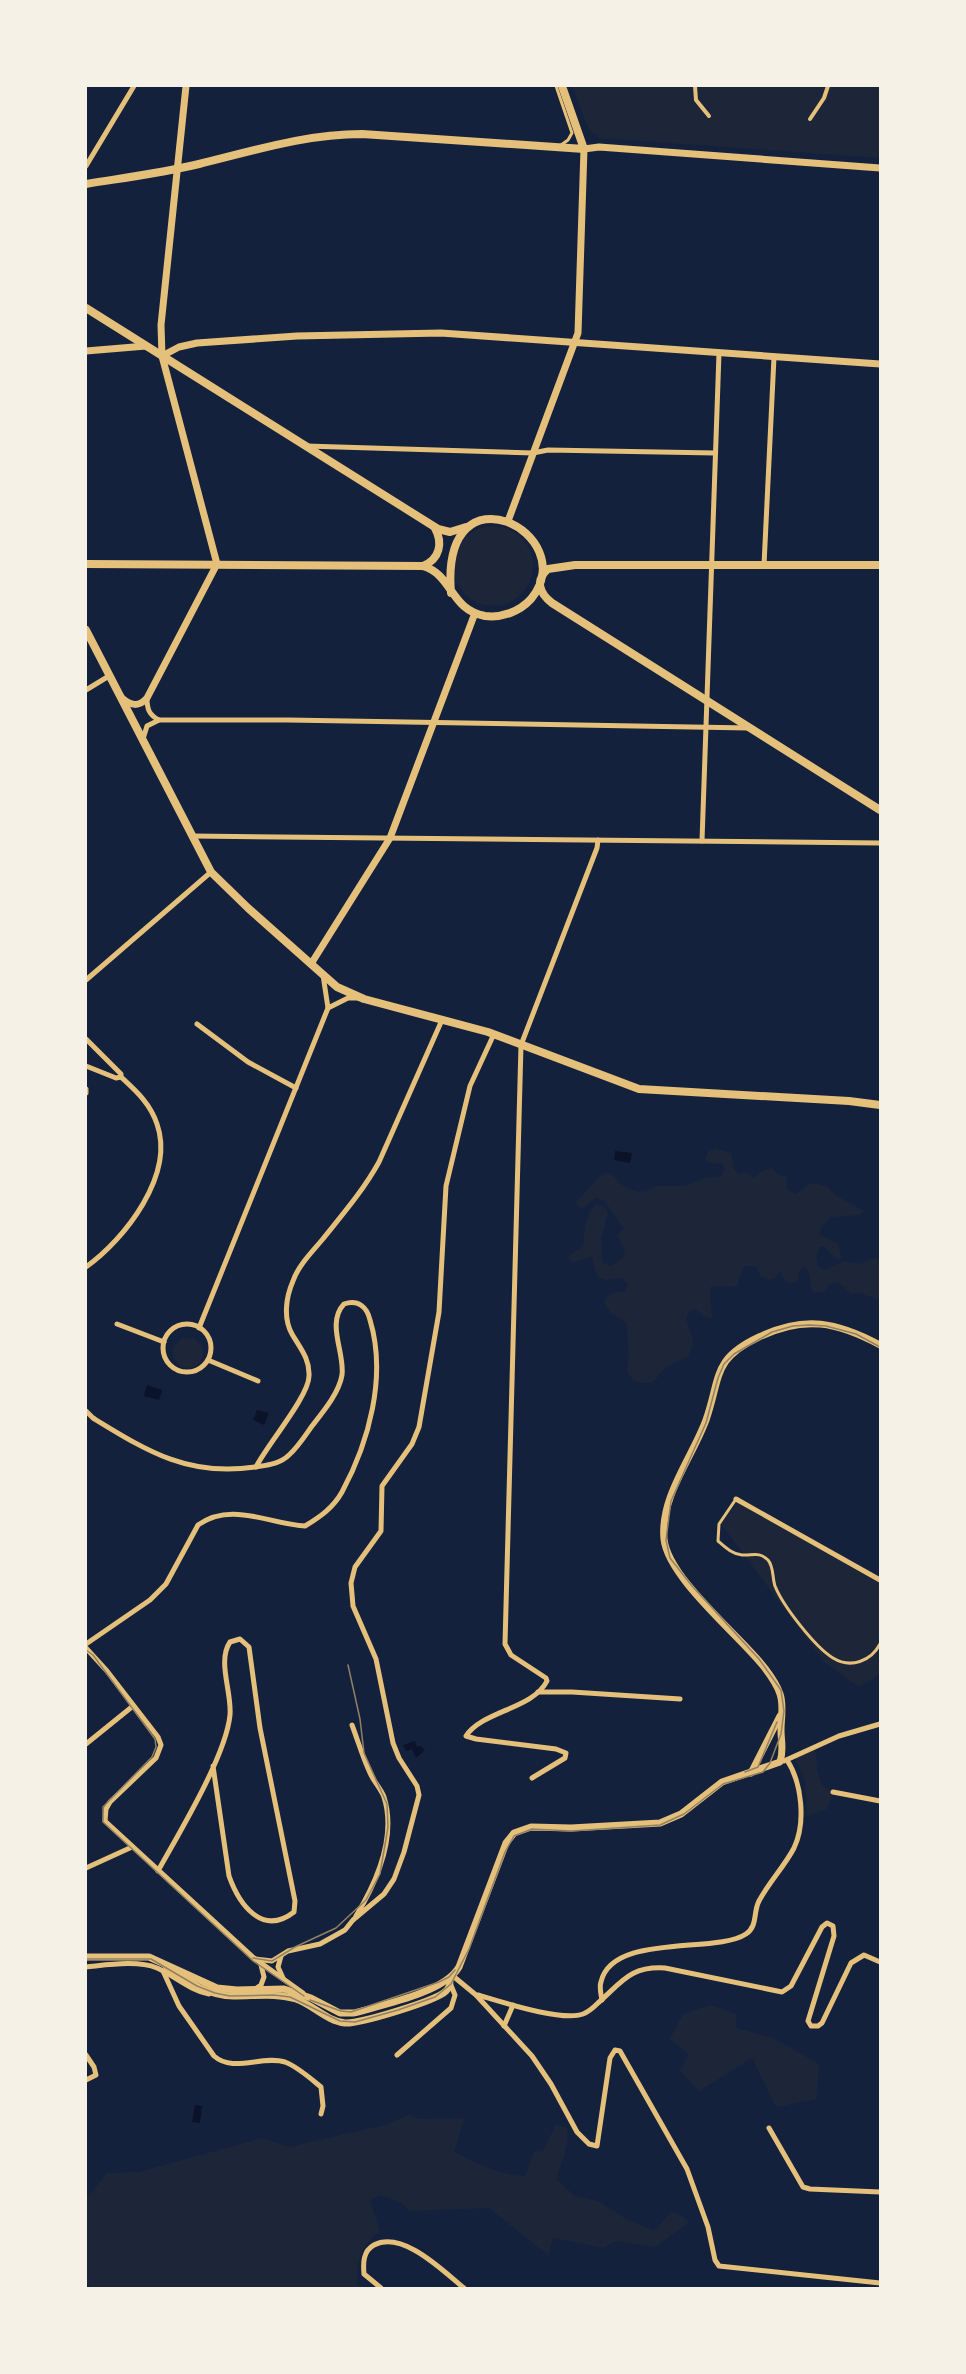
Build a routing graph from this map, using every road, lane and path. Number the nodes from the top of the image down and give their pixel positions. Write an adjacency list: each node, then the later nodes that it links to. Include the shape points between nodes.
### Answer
1 (134, 86): 11 (street)
2 (186, 86): 13 (street)
3 (556, 86): 9 (lane, via 572,133)
4 (562, 86): 10 (main road)
5 (695, 86): 7 (street, via 696,100)
6 (828, 86): 8 (street)
7 (709, 116)
8 (810, 119)
9 (557, 147): 10 (main road); 13 (main road, via 333,134)
10 (584, 149): 12 (street); 16 (street)
11 (86, 166)
12 (880, 168)
13 (178, 169): 14 (main road); 20 (street)
14 (86, 184)
15 (86, 308): 17 (main road)
16 (576, 342): 19 (street); 20 (street, via 441,333 297,336 197,343); 24 (street)
17 (146, 346): 18 (street); 20 (main road)
18 (86, 351)
19 (719, 353): 21 (street); 25 (street)
20 (162, 356): 23 (main road); 30 (street)
21 (774, 357): 22 (street); 32 (street)
22 (880, 364)
23 (305, 446): 24 (street); 28 (main road)
24 (533, 453): 25 (street); 26 (street)
25 (716, 453): 31 (street)
26 (508, 521): 27 (main road, via 490,519); 35 (main road, via 535,543 541,560)
27 (470, 524): 28 (main road, via 450,532); 36 (main road, via 452,554)
28 (434, 527): 34 (main road, via 439,549 434,559)
29 (86, 564): 30 (main road)
30 (217, 564): 34 (main road); 42 (street)
31 (712, 565): 32 (main road); 35 (main road, via 555,567); 43 (street)
32 (764, 565): 33 (main road)
33 (880, 565)
34 (423, 566): 36 (main road, via 441,575)
35 (540, 579): 37 (main road, via 532,596 514,611 495,616); 43 (main road, via 541,592 552,603)
36 (451, 593): 37 (main road)
37 (475, 613): 45 (street)
38 (86, 630): 39 (main road)
39 (109, 676): 40 (street); 41 (main road)
40 (86, 690)
41 (118, 694): 42 (street, via 128,704 136,705); 48 (main road)
42 (147, 698): 44 (street, via 150,713)
43 (706, 699): 46 (street); 47 (main road)
44 (159, 720): 45 (street); 48 (street, via 147,726)
45 (434, 723): 46 (street); 51 (street)
46 (705, 727): 47 (street); 53 (street)
47 (751, 728): 49 (main road)
48 (143, 743): 50 (main road)
49 (880, 810)
50 (192, 836): 51 (street); 55 (main road)
51 (390, 838): 52 (street); 56 (street)
52 (598, 840): 53 (street); 65 (street)
53 (702, 841): 54 (street)
54 (880, 843)
55 (211, 872): 56 (main road); 58 (street)
56 (311, 964): 57 (main road)
57 (322, 974): 59 (main road, via 337,987); 60 (street)
58 (86, 980)
59 (364, 999): 60 (street, via 348,998); 61 (main road)
60 (328, 1008): 68 (street)
61 (442, 1020): 63 (main road); 78 (street, via 367,1184 293,1278 287,1297 287,1318 306,1357 310,1378)
62 (197, 1024): 68 (street, via 248,1062)
63 (494, 1034): 65 (main road); 99 (street, via 470,1086 446,1186 439,1312 419,1427 412,1444 382,1486 381,1531 352,1574 353,1606 376,1659 390,1733 419,1795 394,1879 384,1894)
64 (86, 1039): 67 (street)
65 (521, 1045): 69 (main road, via 625,1085 652,1091); 83 (street, via 505,1644 511,1655 546,1678)
66 (86, 1066): 67 (street)
67 (120, 1077): 70 (street, via 150,1108 157,1124 160,1157 146,1197 119,1239)
68 (296, 1088): 72 (street)
69 (880, 1105)
70 (86, 1267)
71 (117, 1324): 73 (street)
72 (199, 1328): 73 (street, via 175,1328); 75 (street, via 210,1344)
73 (164, 1342): 75 (street, via 167,1361 178,1370 193,1371)
74 (880, 1345): 86 (street, via 844,1328 808,1323 770,1332 733,1352 718,1375 706,1419 671,1495 664,1529 668,1556 773,1679)
75 (208, 1360): 76 (street)
76 (258, 1380)
77 (86, 1411): 78 (street, via 146,1451 174,1462 199,1468)
78 (256, 1467): 82 (street, via 272,1465 288,1456 322,1414 342,1375 336,1324 339,1308 350,1302 364,1306 373,1328 378,1361 372,1407 363,1444 334,1504 305,1526 240,1513 206,1519 198,1525 166,1584)
79 (736, 1499): 80 (street); 81 (lane, via 719,1524 718,1541 730,1551 764,1556 771,1563 775,1586 810,1636 833,1658 845,1662 864,1662)
80 (880, 1580)
81 (880, 1644)
82 (86, 1646): 85 (street)
83 (538, 1692): 84 (street); 93 (street, via 466,1736 566,1753 557,1764)
84 (680, 1699)
85 (133, 1706): 89 (street); 96 (street, via 161,1745 156,1758 106,1809 105,1821)
86 (782, 1712): 90 (street); 92 (street)
87 (880, 1724): 90 (street, via 839,1736)
88 (352, 1725): 99 (street, via 371,1775 383,1794 387,1817 378,1875)
89 (86, 1744)
90 (784, 1761): 92 (street); 113 (street, via 797,1778 798,1838 757,1904 749,1932 724,1941 657,1948 620,1959 602,1977)
91 (213, 1766): 91 (street, via 230,1714 226,1650 237,1639 249,1647 260,1728 295,1902 294,1912 276,1921 259,1917 241,1902 229,1875); 98 (street)
92 (749, 1774): 107 (street, via 722,1782 681,1814 660,1823 531,1827 514,1833 506,1843 487,1898)
93 (532, 1778)
94 (833, 1792): 95 (street)
95 (880, 1801)
96 (132, 1847): 97 (street); 98 (street)
97 (86, 1868)
98 (158, 1871): 102 (street)
99 (353, 1920): 100 (street, via 331,1939)
100 (282, 1955): 102 (street, via 272,1961); 108 (street, via 278,1970)
101 (86, 1957): 103 (street, via 145,1956)
102 (257, 1961): 108 (street); 109 (street, via 264,1977)
103 (162, 1962): 109 (street, via 217,1988); 110 (street, via 175,1974)
104 (880, 1962): 113 (street, via 864,1955 851,1963 818,2026 811,2026 808,2021 834,1936 833,1926 827,1923 787,1991 648,1967 634,1971)
105 (86, 1968): 106 (street, via 136,1964)
106 (163, 1971): 110 (street, via 194,1990); 119 (street, via 179,2006 219,2061 285,2062 321,2086)
107 (451, 1979): 110 (street, via 446,1991 435,1998 351,2023 335,2020 301,2001 283,1996); 111 (street); 112 (street, via 352,2014 338,2012); 117 (street, via 451,2008)
108 (289, 1984): 112 (street)
109 (254, 1989): 112 (street, via 284,1989)
110 (222, 1995)
111 (476, 1995): 114 (street); 115 (street)
112 (311, 1998)
113 (602, 2000): 114 (street, via 584,2014 570,2016)
114 (513, 2004): 115 (street)
115 (504, 2026): 122 (street, via 532,2056 577,2132 593,2146 597,2146 610,2058 615,2050 620,2051 687,2169 719,2266)
116 (86, 2055): 118 (street, via 96,2075)
117 (397, 2055)
118 (86, 2080)
119 (321, 2114)
120 (769, 2128): 121 (street, via 803,2187)
121 (880, 2192)
122 (880, 2283)
123 (381, 2289): 124 (street, via 364,2274 364,2257 370,2247 390,2241 425,2257)
124 (464, 2289)

